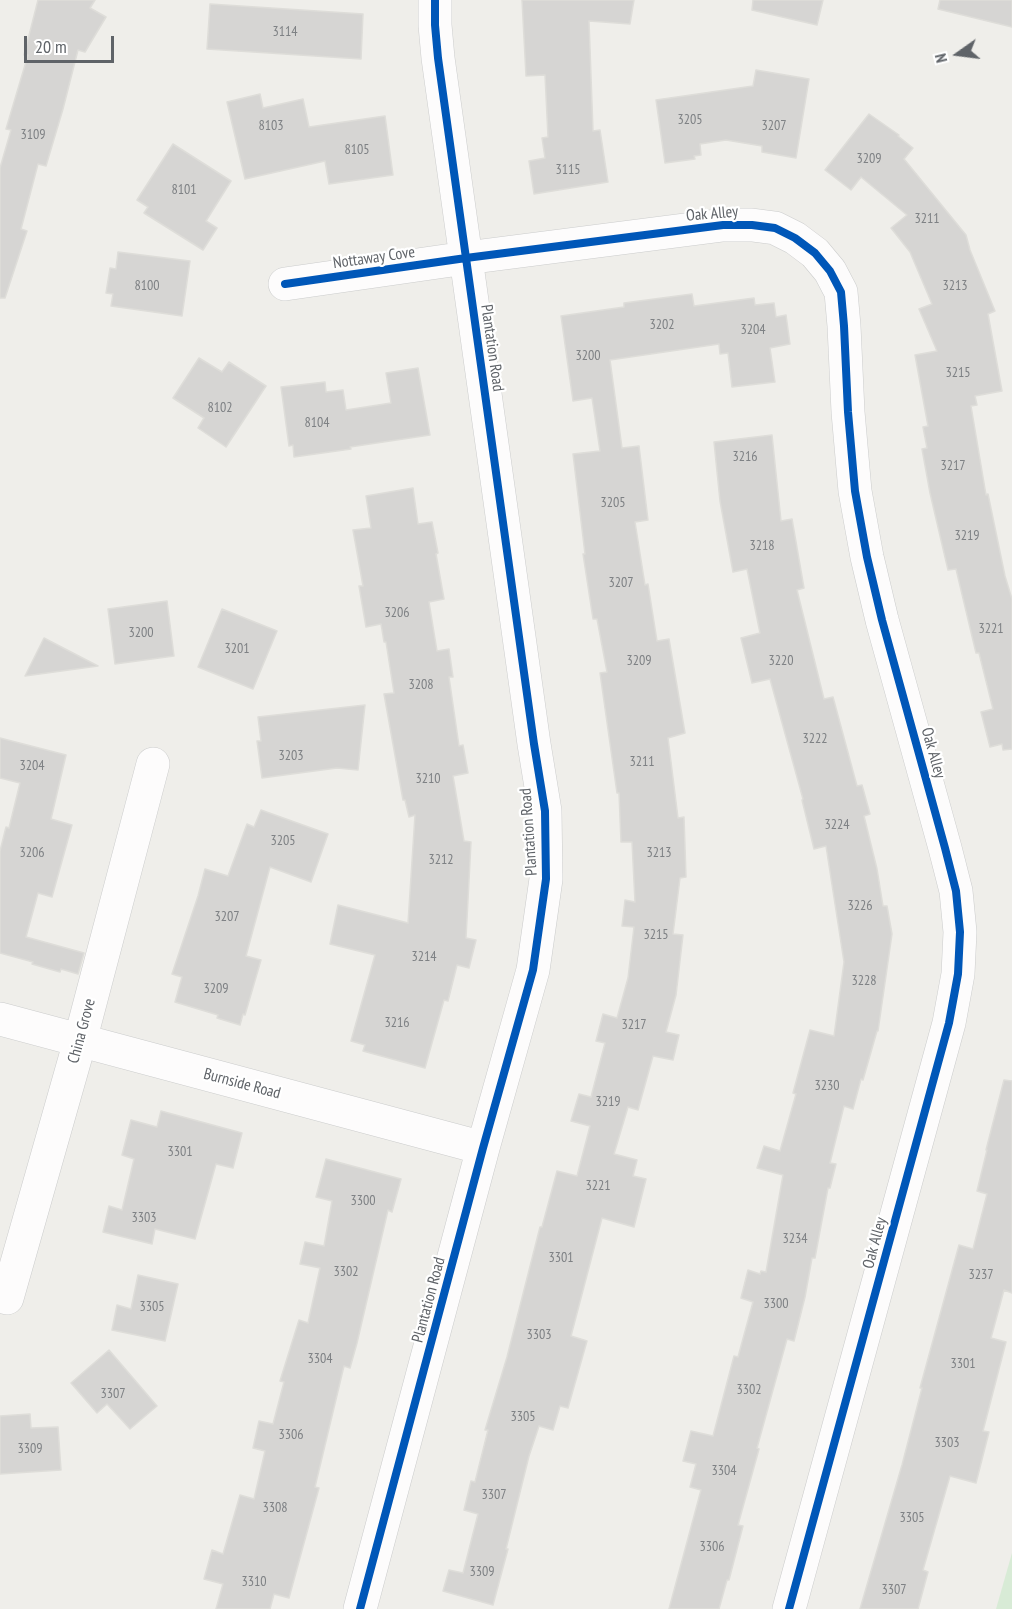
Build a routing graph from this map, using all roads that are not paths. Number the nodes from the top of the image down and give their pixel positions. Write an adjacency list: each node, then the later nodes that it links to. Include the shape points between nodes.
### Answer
1 (435, 0): 2 (street, Plantation Road, via 438,58)
2 (466, 258): 3 (street, Nottaway Cove); 7 (street, Plantation Road, via 545,812 546,879 533,970); 10 (street, Oak Alley, via 723,225 752,225 775,228 815,253 841,292 855,490 867,557 956,891 960,932 958,974 949,1023)
3 (285, 284)
4 (153, 764): 6 (street, China Grove)
5 (0, 1019): 6 (street, Burnside Road)
6 (80, 1041): 7 (street, Burnside Road); 8 (street, China Grove)
7 (483, 1148): 9 (street, Plantation Road)
8 (7, 1298)
9 (360, 1609)
10 (789, 1609)

